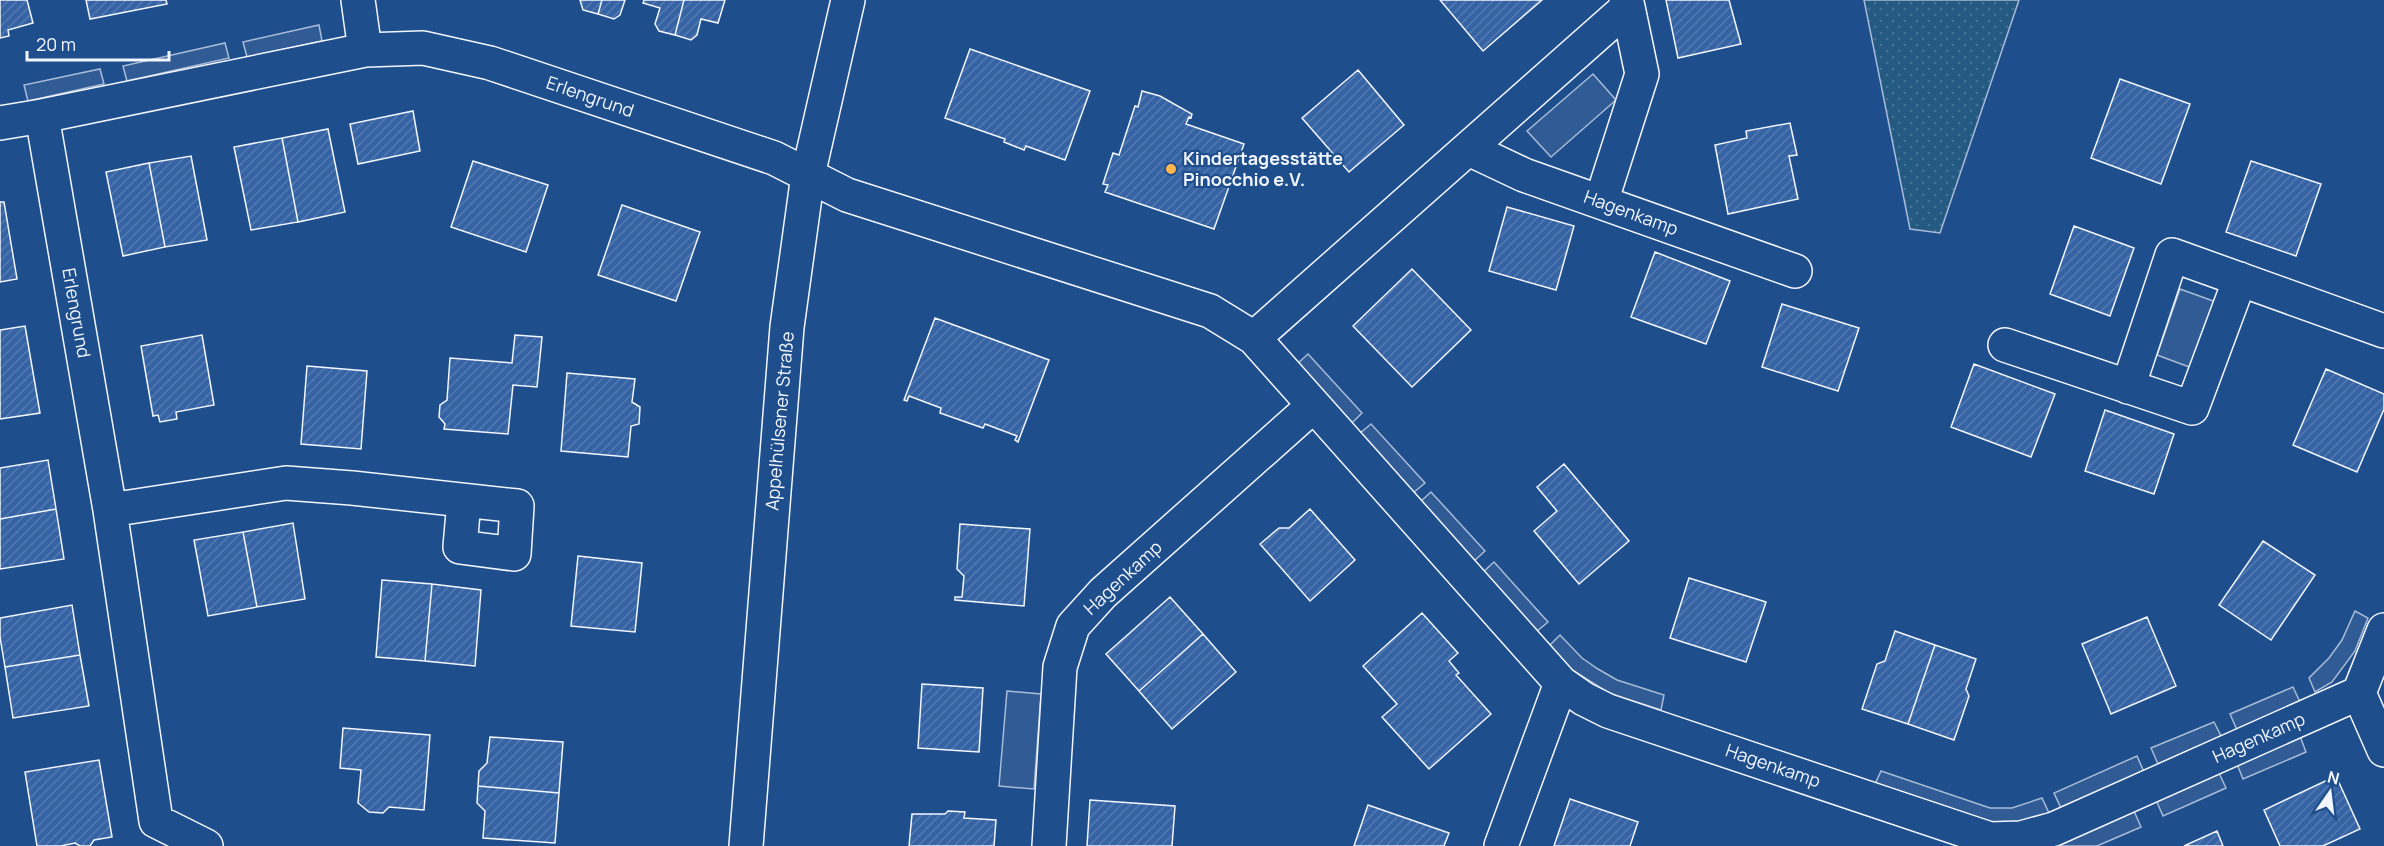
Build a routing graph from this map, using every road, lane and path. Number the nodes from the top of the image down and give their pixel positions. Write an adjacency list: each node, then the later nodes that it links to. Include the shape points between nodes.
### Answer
1 (358, 0): 4 (street)
2 (848, 0): 8 (street, Appelhülsener Straße)
3 (1627, 4): 7 (street); 9 (street, via 1642,75)
4 (365, 50): 5 (street, Erlengrund); 8 (street, Erlengrund, via 423,48 490,63 774,158)
5 (42, 116): 6 (street, Erlengrund); 18 (street, Erlengrund)
6 (0, 123)
7 (1469, 149): 9 (street, Hagenkamp, via 1524,175); 13 (street)
8 (808, 175): 13 (street, Hagenkamp, via 847,195 1210,311); 25 (street, Appelhülsener Straße, via 787,327)
9 (1601, 202): 10 (street, Hagenkamp)
10 (1795, 271)
11 (2240, 279): 12 (street); 15 (street, via 2193,408); 15 (street, via 2172,255)
12 (2384, 330)
13 (1254, 338): 16 (street, Hagenkamp)
14 (2005, 345): 15 (street)
15 (2128, 387)
16 (1313, 406): 20 (street, Hagenkamp); 26 (street, Hagenkamp, via 1103,593 1073,626 1060,667)
17 (464, 501): 18 (street, via 286,483)
18 (110, 510): 24 (street, Erlengrund, via 156,821)
19 (2384, 630): 21 (street)
20 (1561, 683): 23 (street, Hagenkamp, via 1608,711); 27 (street)
21 (2359, 693): 22 (street); 23 (street, Hagenkamp, via 2054,829)
22 (2384, 750)
23 (1989, 842)
24 (206, 846)
25 (746, 846)
26 (1049, 846)
27 (1501, 846)

